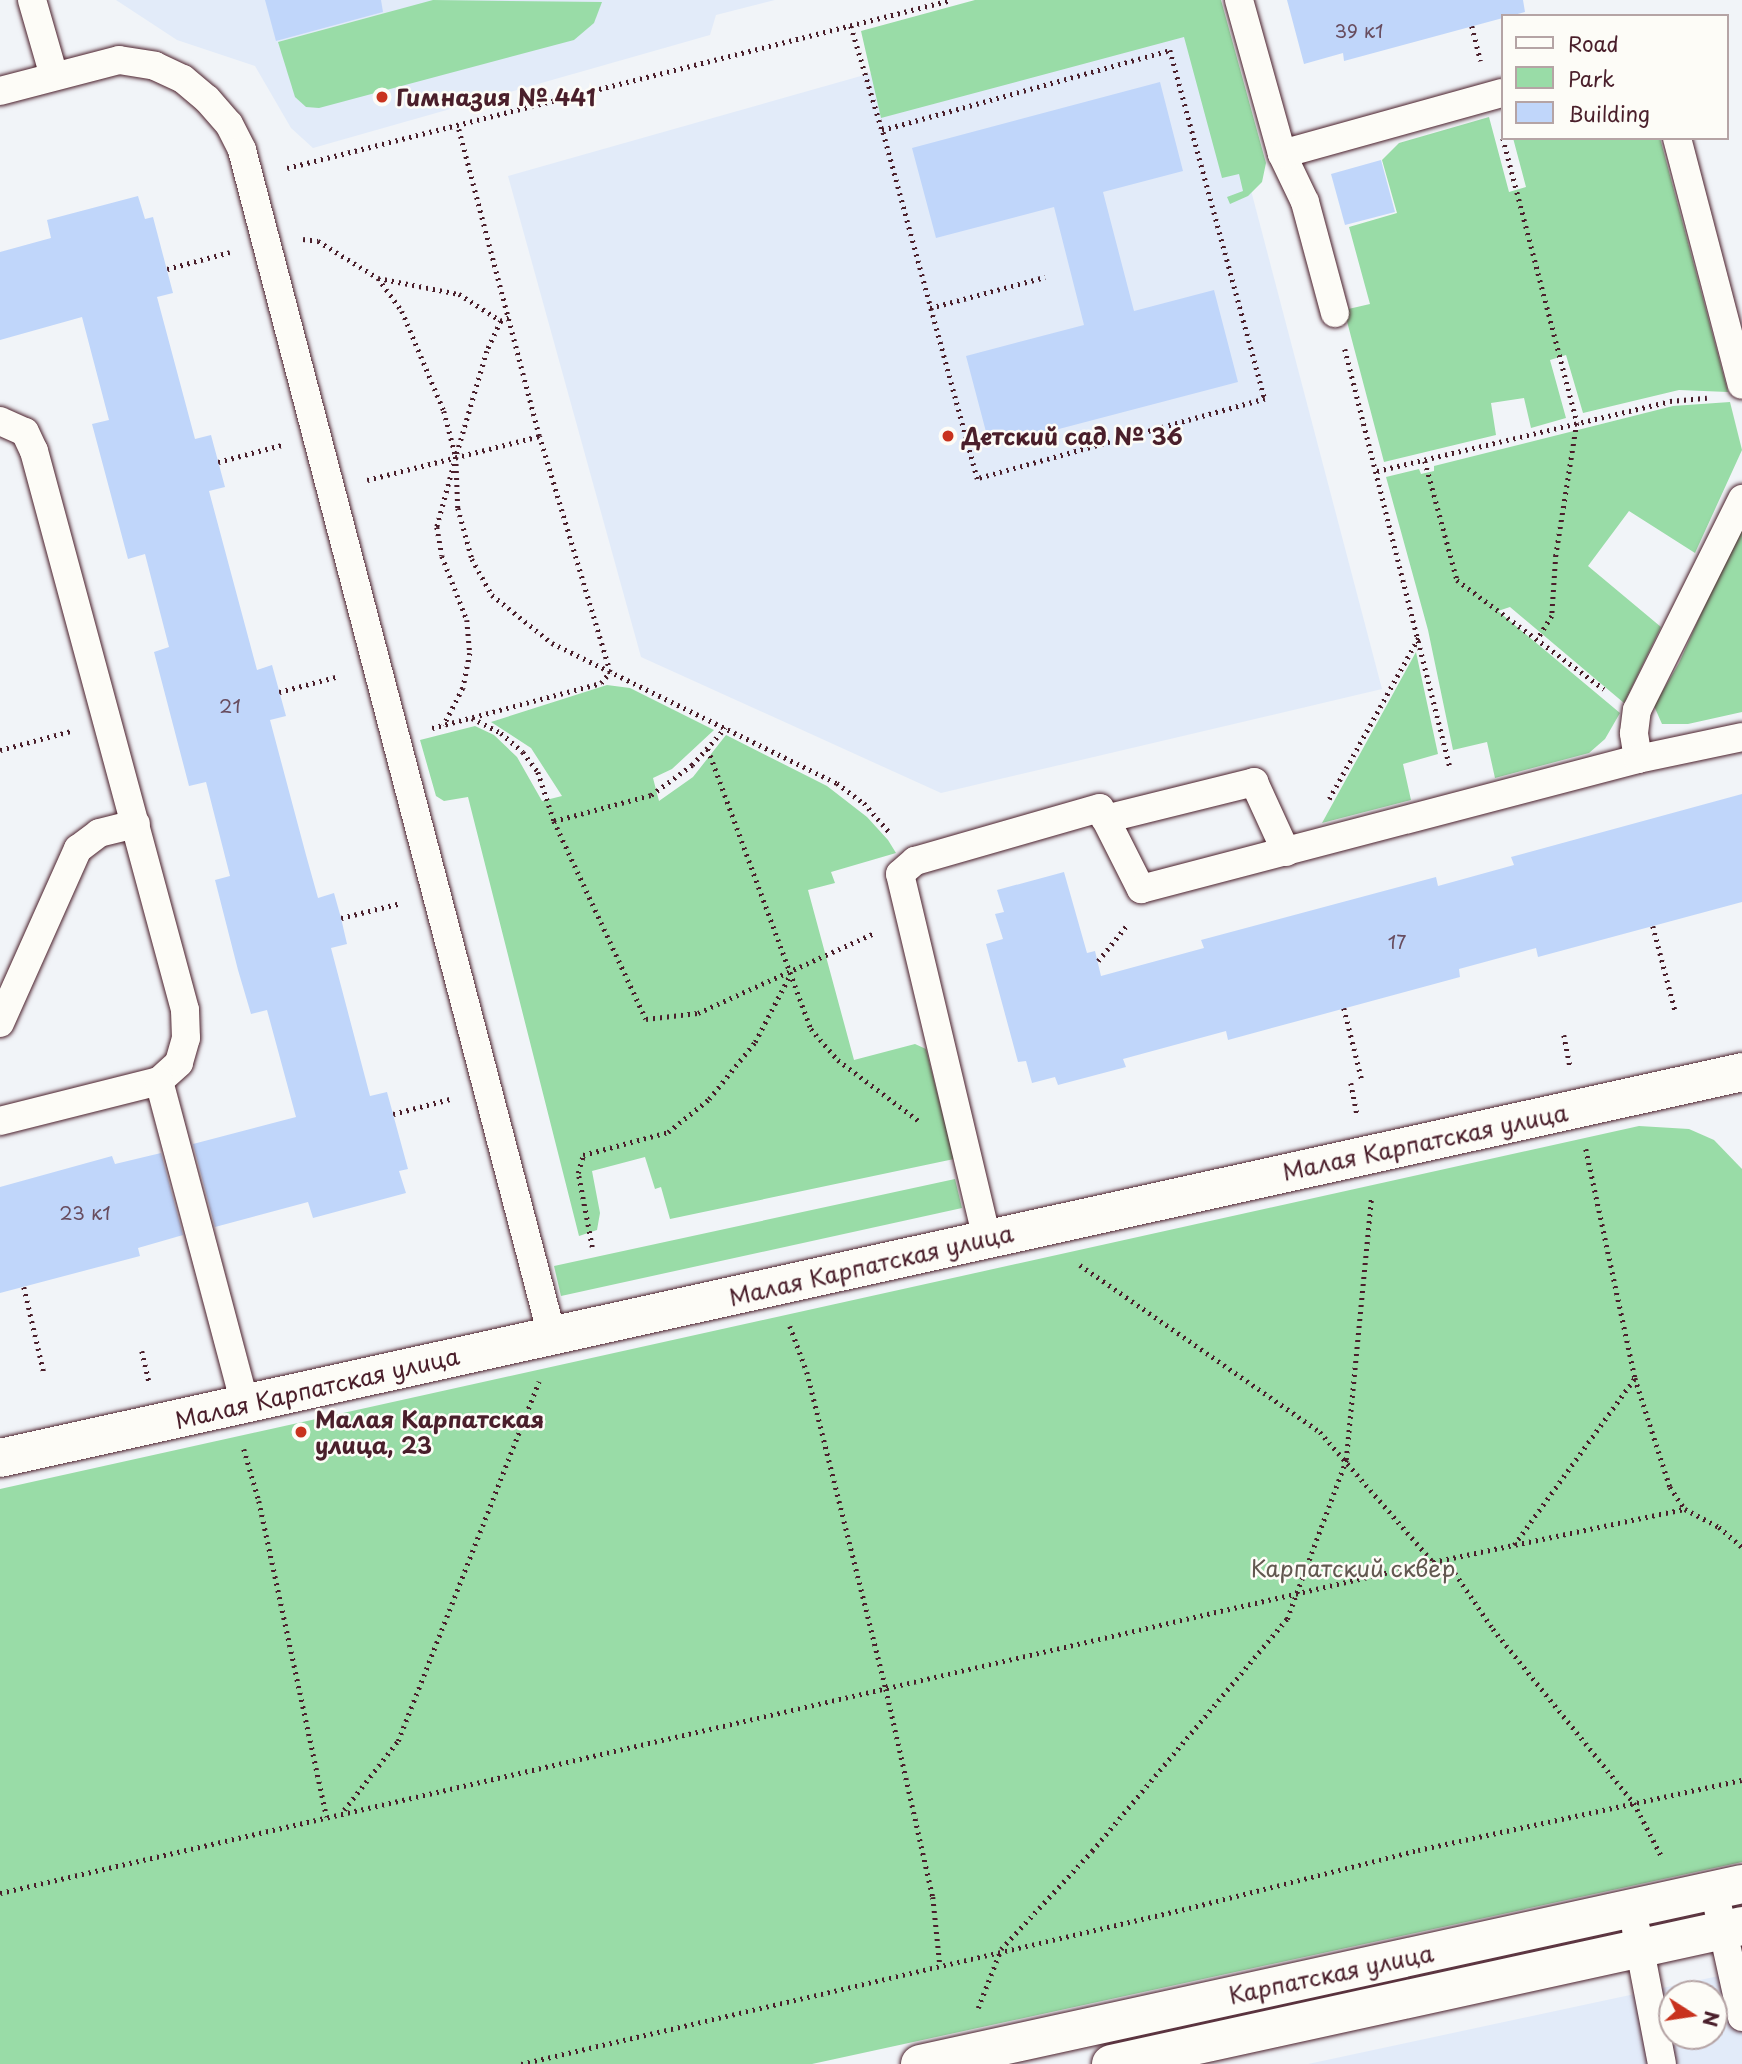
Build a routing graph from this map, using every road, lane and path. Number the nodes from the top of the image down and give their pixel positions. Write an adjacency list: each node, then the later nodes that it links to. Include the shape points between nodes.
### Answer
1 (32, 0): 5 (lane)
2 (951, 0): 4 (path)
3 (1239, 0): 12 (lane)
4 (851, 26): 8 (path); 9 (path)
5 (54, 76): 6 (lane); 13 (lane, via 120,60 155,66 183,79 229,124)
6 (0, 91)
7 (1500, 94): 12 (lane)
8 (458, 127): 13 (path); 20 (path)
9 (882, 130): 18 (path); 18 (path, via 1170,50 1265,399 977,479)
10 (1504, 140): 24 (path)
11 (1677, 140): 22 (lane)
12 (1282, 154): 19 (lane, via 1305,202)
13 (249, 176): 14 (lane)
14 (267, 243): 15 (path); 17 (path, via 289,236 318,241); 25 (lane)
15 (167, 269)
16 (1045, 276): 18 (path)
17 (378, 278): 21 (path, via 459,294); 27 (path, via 402,311 421,353)
18 (930, 308)
19 (1335, 313): 30 (path)
20 (509, 317): 21 (path); 26 (path)
21 (501, 321): 27 (path, via 471,398)
22 (1730, 392): 24 (path)
23 (0, 421): 40 (lane, via 25,432 34,451)
24 (1577, 423): 28 (path); 34 (path, via 1556,555 1554,604)
25 (318, 436): 29 (path); 31 (lane)
26 (539, 436): 27 (path); 36 (path)
27 (456, 457): 31 (path); 36 (path, via 458,508 472,559 492,595 552,643); 41 (path, via 437,527 442,556 467,620 470,653 463,688)
28 (1425, 461): 30 (path); 34 (path, via 1457,580)
29 (218, 462)
30 (1377, 471): 33 (path)
31 (333, 488): 35 (lane)
32 (1742, 499): 38 (lane)
33 (1420, 635): 48 (path); 52 (path)
34 (1538, 638): 38 (path)
35 (379, 666): 37 (path); 43 (lane)
36 (610, 672): 39 (path, via 601,683); 42 (path)
37 (279, 692)
38 (1637, 715): 47 (lane)
39 (472, 717): 41 (path); 50 (path, via 523,752 538,772)
40 (109, 721): 46 (path); 51 (lane)
41 (443, 725): 43 (path)
42 (725, 727): 45 (path); 53 (path, via 837,783 864,803)
43 (398, 737): 55 (lane)
44 (1742, 737): 47 (lane)
45 (708, 749): 50 (path, via 651,795); 60 (path)
46 (0, 750)
47 (1638, 759): 48 (lane)
48 (1458, 806): 52 (lane)
49 (1105, 819): 52 (lane, via 1254,782); 53 (lane, via 1100,808); 54 (lane)
50 (554, 821): 60 (path, via 646,1019 698,1013)
51 (136, 824): 63 (lane, via 99,833 78,849); 67 (lane, via 185,1010 186,1038 179,1063)
52 (1295, 850): 54 (lane)
53 (915, 861): 56 (lane, via 900,874)
54 (1141, 889): 59 (path, via 1116,944)
55 (438, 893): 57 (path); 68 (lane)
56 (909, 915): 60 (path); 72 (lane)
57 (341, 918)
58 (1653, 926): 62 (path)
59 (1098, 961)
60 (790, 974): 72 (path, via 811,1028 838,1060); 75 (path, via 755,1042 709,1099 668,1132 583,1155 578,1173)
61 (1344, 1008): 66 (path)
62 (1675, 1010)
63 (0, 1023)
64 (1564, 1035): 69 (path)
65 (1742, 1072): 69 (street, Малая Карпатская улица)
66 (1362, 1080)
67 (159, 1081): 71 (lane); 84 (lane)
68 (490, 1088): 70 (path); 79 (lane)
69 (1577, 1108): 74 (street, Малая Карпатская улица); 82 (path)
70 (393, 1114)
71 (0, 1121)
72 (970, 1160): 74 (lane)
73 (1372, 1194): 87 (path)
74 (987, 1239): 77 (street, Малая Карпатская улица)
75 (592, 1247)
76 (1074, 1259): 87 (path, via 1320,1432)
77 (776, 1286): 79 (street, Малая Карпатская улица); 93 (path, via 807,1372)
78 (24, 1287): 81 (path)
79 (552, 1336): 84 (street, Малая Карпатская улица); 96 (path, via 532,1410 398,1741)
80 (142, 1351): 83 (path)
81 (44, 1373)
82 (1635, 1378): 88 (path, via 1670,1487); 89 (path)
83 (150, 1388)
84 (245, 1404): 86 (street, Малая Карпатская улица)
85 (246, 1455): 97 (path)
86 (0, 1458)
87 (1346, 1460): 91 (path); 92 (path)
88 (1685, 1509): 89 (path); 90 (path, via 1719,1527)
89 (1514, 1545): 91 (path)
90 (1742, 1547)
91 (1433, 1562): 92 (path); 95 (path, via 1455,1573 1493,1629)
92 (1296, 1594): 93 (path); 103 (path, via 1287,1619 1092,1851)
93 (886, 1689): 96 (path); 105 (path, via 933,1897)
94 (1742, 1780): 95 (path)
95 (1634, 1803): 98 (path); 103 (path)
96 (343, 1811): 97 (path)
97 (327, 1817): 100 (path)
98 (1667, 1867)
99 (1728, 1887): 101 (street, Карпатская улица); 102 (lane)
100 (0, 1893)
101 (1632, 1908): 104 (lane); 107 (street, Карпатская улица)
102 (1733, 1929): 104 (street, Карпатская улица); 106 (lane)
103 (1001, 1949): 105 (path); 107 (path, via 976,2014)
104 (1640, 1950): 110 (street, Карпатская улица); 111 (lane)
105 (940, 1965): 108 (path)
106 (1742, 2017)
107 (983, 2050): 109 (street, Карпатская улица)
108 (521, 2064)
109 (920, 2064)
110 (1111, 2064)
111 (1662, 2064)

